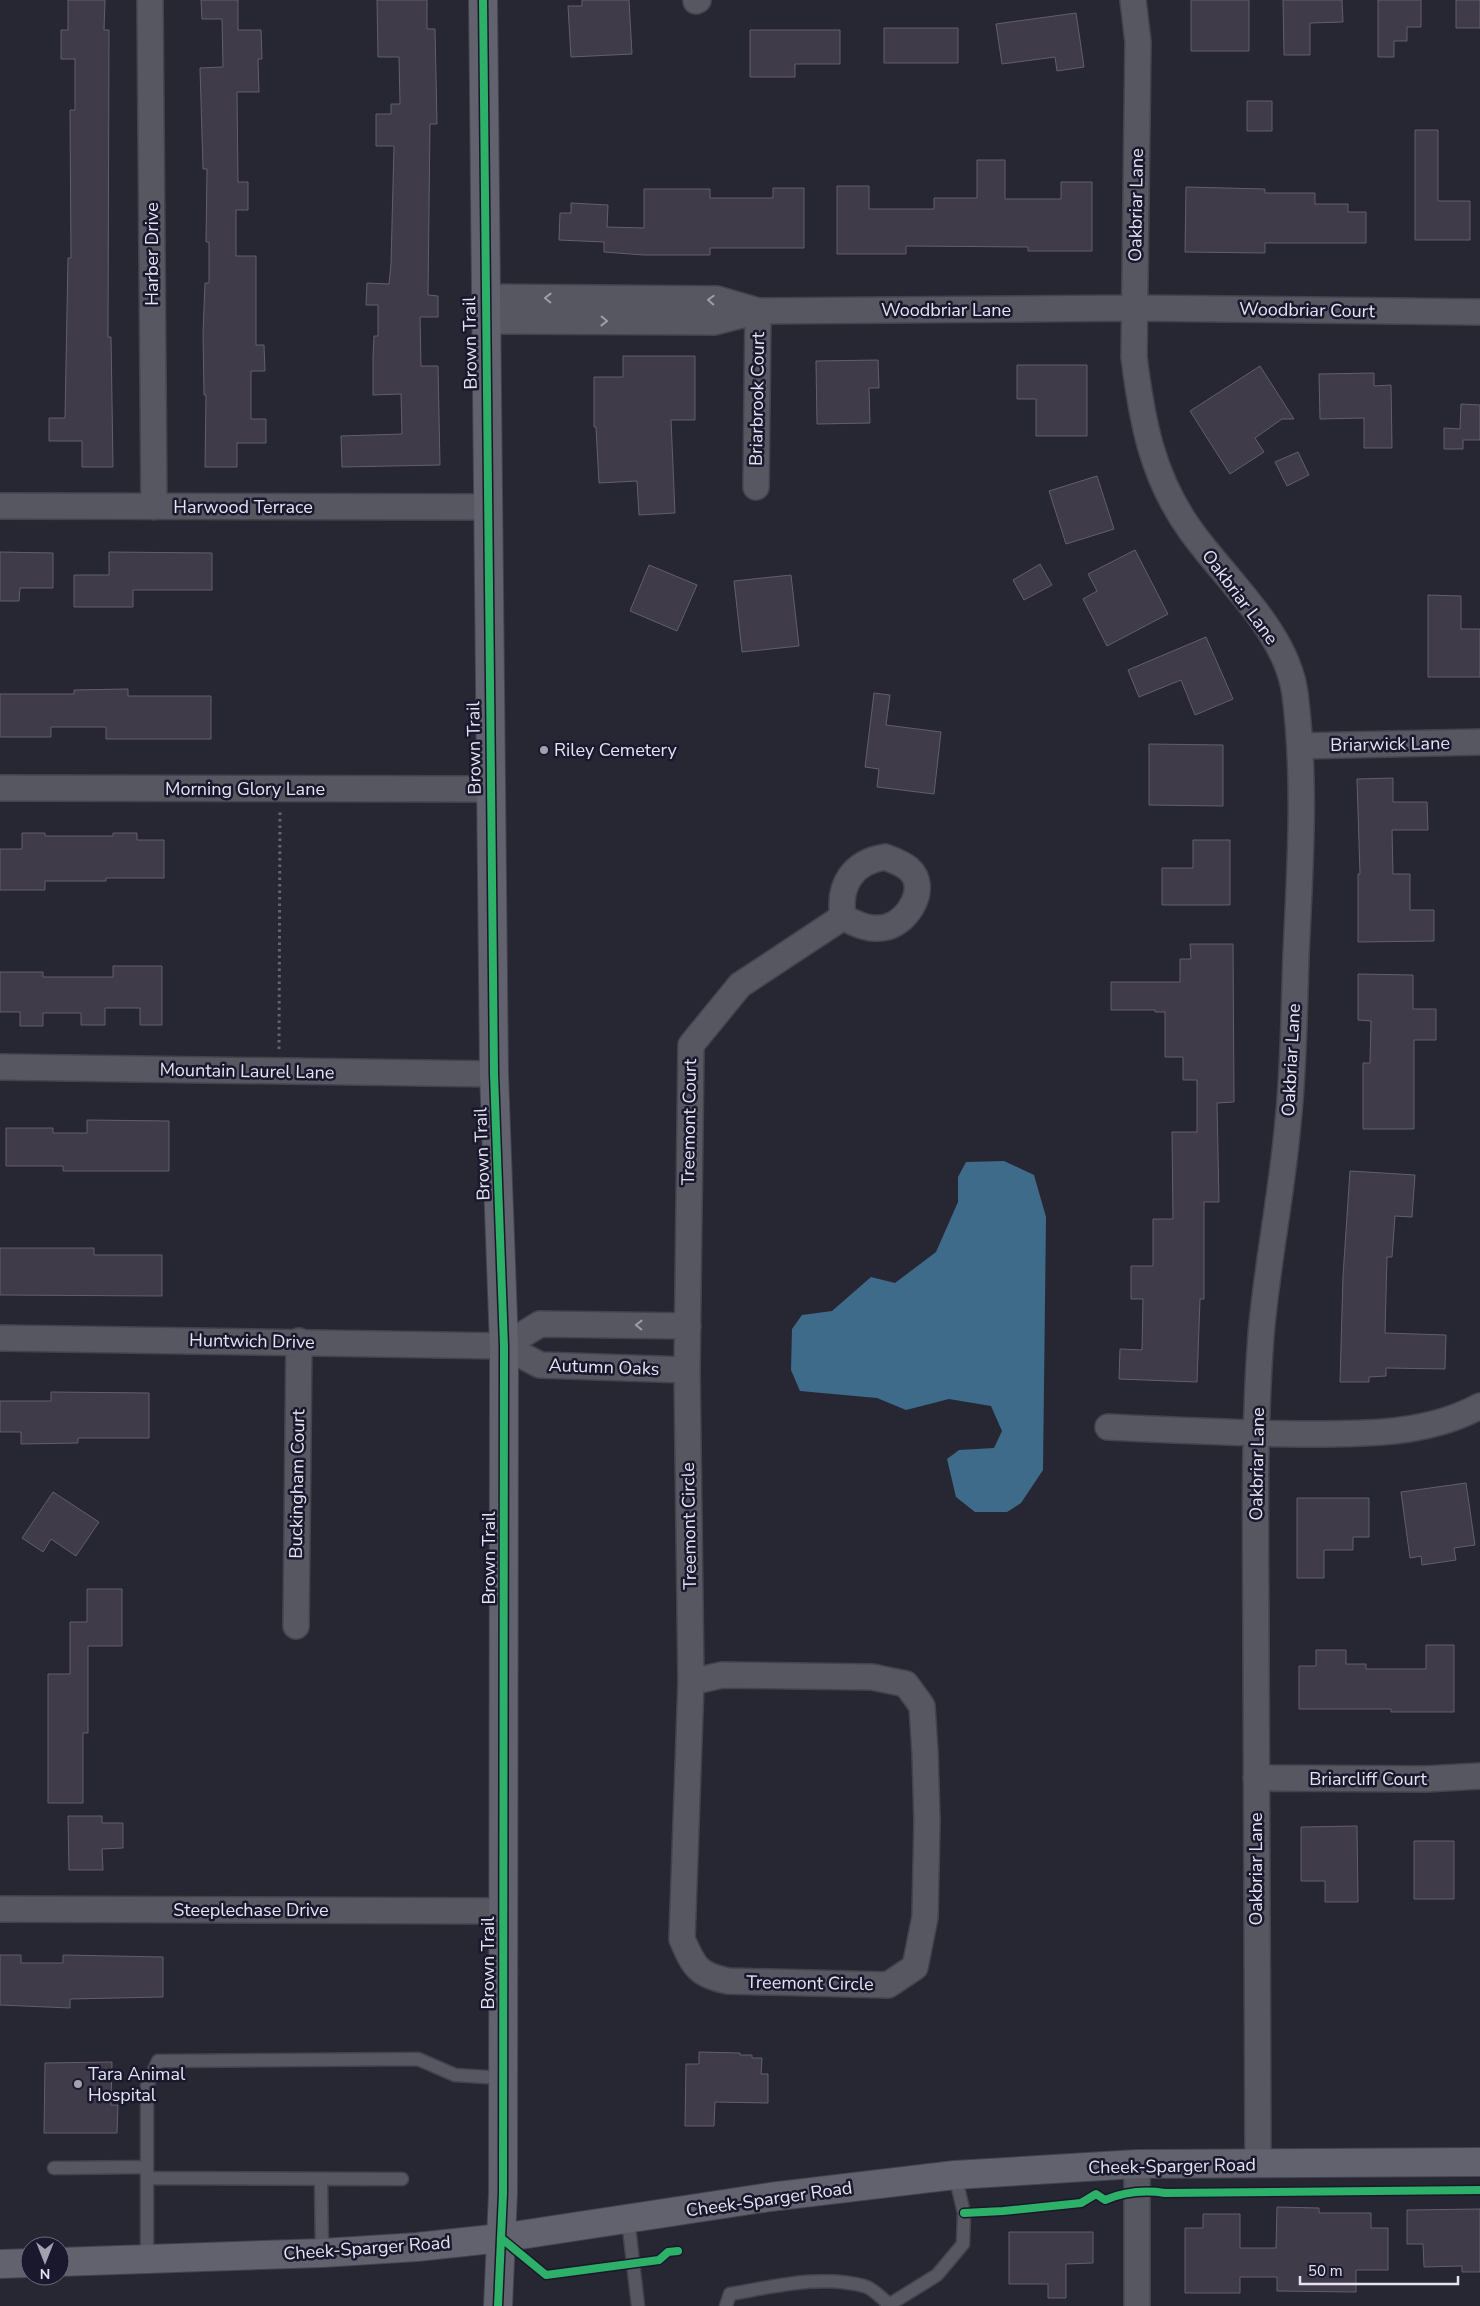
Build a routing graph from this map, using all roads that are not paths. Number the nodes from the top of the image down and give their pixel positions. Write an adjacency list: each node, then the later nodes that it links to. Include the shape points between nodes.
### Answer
1 (150, 0): 10 (street, Harber Drive)
2 (482, 0): 5 (street, Brown Trail)
3 (1133, 0): 4 (street, Oakbriar Lane, via 1138,42)
4 (1134, 308): 6 (street, Woodbriar Lane); 7 (street, Woodbriar Court); 13 (street, Oakbriar Lane, via 1134,356 1148,444 1171,499 1189,529 1270,632 1294,688)
5 (485, 309): 6 (street, Woodbriar Lane, via 717,300); 11 (street, Brown Trail)
6 (758, 311): 8 (street, Briarbrook Court)
7 (1480, 312)
8 (756, 488)
9 (0, 506): 10 (street, Harwood Terrace)
10 (154, 507): 11 (street, Harwood Terrace)
11 (487, 507): 15 (street, Brown Trail)
12 (1480, 742): 13 (street, Briarwick Lane)
13 (1300, 746): 26 (street, Oakbriar Lane, via 1300,861 1289,1121 1262,1332)
14 (0, 788): 15 (street, Morning Glory Lane)
15 (490, 789): 18 (street, Brown Trail)
16 (843, 917): 19 (street, Treemont Court, via 740,985 690,1045)
17 (0, 1068): 18 (street, Mountain Laurel Lane)
18 (494, 1074): 22 (street, Brown Trail)
19 (688, 1326): 22 (street, one-way to 22, via 540,1324); 23 (street, Treemont Court)
20 (0, 1338): 21 (street, Huntwich Drive)
21 (299, 1341): 22 (street, Huntwich Drive); 27 (street, Buckingham Court)
22 (504, 1346): 23 (street, Autumn Oaks, via 540,1365); 32 (street, Brown Trail)
23 (687, 1370): 28 (street, Treemont Circle)
24 (1480, 1406): 26 (street, via 1467,1413 1407,1430 1367,1434)
25 (1108, 1427): 26 (street)
26 (1257, 1434): 30 (street, Oakbriar Lane)
27 (296, 1626)
28 (691, 1682): 28 (street, Treemont Circle, via 682,1939 690,1958 706,1977 728,1981 888,1985 915,1968 925,1917 925,1752 922,1706 906,1684 872,1677 722,1675)
29 (1480, 1776): 30 (street, Briarcliff Court, via 1426,1779)
30 (1256, 1778): 36 (street, Oakbriar Lane)
31 (0, 1909): 32 (street, Steeplechase Drive)
32 (502, 1911): 33 (street, Brown Trail)
33 (502, 2078): 38 (lane, via 456,2075 418,2059 158,2062 148,2086); 43 (street, Brown Trail)
34 (1480, 2162): 36 (street, Cheek-Sparger Road)
35 (1137, 2164): 36 (street, Cheek-Sparger Road); 39 (street, Cheek-Sparger Road); 53 (street)
36 (1258, 2164)
37 (54, 2168): 38 (lane)
38 (147, 2173): 40 (lane); 45 (lane)
39 (955, 2175): 42 (street, Cheek-Sparger Road, via 770,2197); 49 (lane, via 964,2213 963,2244 937,2275)
40 (321, 2179): 41 (lane); 44 (lane)
41 (402, 2179)
42 (628, 2219): 43 (street, Cheek-Sparger Road); 51 (lane)
43 (501, 2238): 44 (street, Cheek-Sparger Road); 50 (street, Brown Trail)
44 (322, 2253): 45 (street, Cheek-Sparger Road)
45 (147, 2259): 46 (street, Cheek-Sparger Road)
46 (70, 2262)
47 (20, 2263): 48 (street)
48 (0, 2264)
49 (888, 2305): 52 (lane, via 866,2286 831,2281 730,2294)
50 (498, 2306)
51 (638, 2306)
52 (726, 2306)
53 (1137, 2306)

